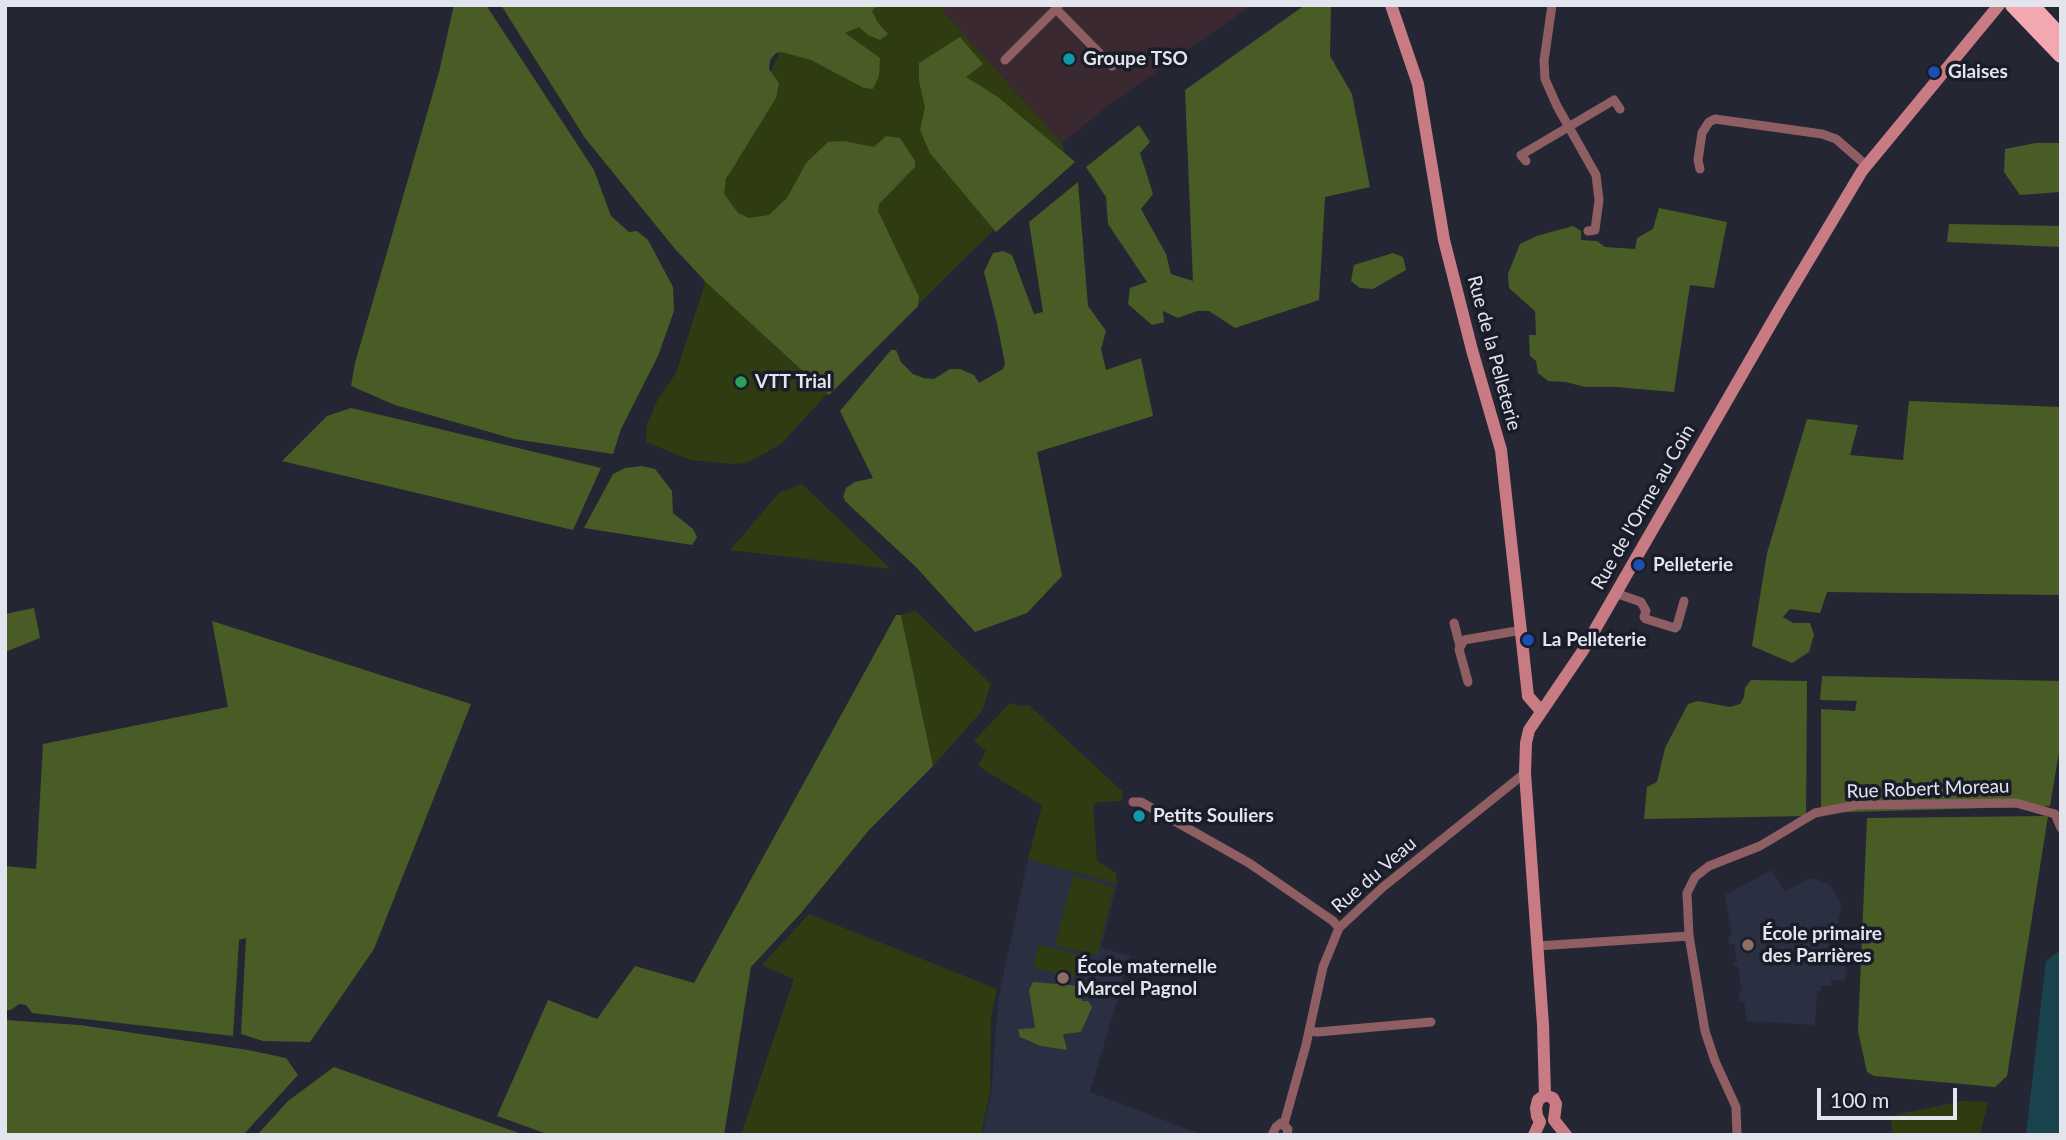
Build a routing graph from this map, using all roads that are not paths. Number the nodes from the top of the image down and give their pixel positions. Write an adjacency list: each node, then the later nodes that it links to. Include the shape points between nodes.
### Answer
1 (1391, 5): 19 (main road, Rue de la Pelleterie, via 1418,84 1444,240 1501,450)
2 (1552, 5): 11 (street, via 1544,69 1548,88)
3 (1058, 7): 8 (street); 9 (street)
4 (1995, 7): 13 (main road, Rue de l'Orme au Coin)
5 (2020, 7): 6 (highway); 7 (highway)
6 (2061, 37)
7 (2061, 55)
8 (1005, 60)
9 (1112, 66)
10 (1620, 109): 11 (street, via 1614,100)
11 (1569, 125): 12 (street, via 1521,155); 15 (street, via 1599,188 1595,230)
12 (1526, 162)
13 (1866, 165): 14 (street, via 1836,139 1822,134 1715,119 1702,133); 16 (main road, Rue de l'Orme au Coin)
14 (1700, 169)
15 (1588, 231)
16 (1615, 593): 17 (street, via 1641,602 1646,619 1675,628); 22 (main road, Rue de l'Orme au Coin)
17 (1684, 601)
18 (1454, 623): 20 (street)
19 (1522, 630): 20 (street, via 1468,638); 22 (main road, Rue de la Pelleterie, via 1528,696)
20 (1460, 646): 21 (street)
21 (1468, 682)
22 (1541, 711): 23 (main road, Rue de l'Orme au Coin, via 1527,737)
23 (1525, 773): 26 (street, Rue du Veau); 28 (main road, Rue de l'Orme au Coin)
24 (1133, 802): 26 (street, via 1141,802 1249,863)
25 (2061, 828): 27 (street, Rue Robert Moreau, via 2055,814 2016,803 1857,805 1815,813 1695,877 1687,893)
26 (1339, 928): 30 (street, Rue du Veau, via 1323,967)
27 (1689, 936): 28 (street); 39 (street, via 1705,1031 1737,1107)
28 (1537, 946): 31 (main road, Rue de l'Orme au Coin)
29 (1430, 1022): 30 (street)
30 (1309, 1031): 34 (street, Rue du Veau)
31 (1545, 1095): 32 (main road, via 1556,1104); 33 (main road, via 1536,1108)
32 (1554, 1120): 33 (main road); 38 (main road)
33 (1540, 1122): 37 (main road)
34 (1284, 1124): 35 (street, Rue du Veau); 36 (street)
35 (1272, 1135)
36 (1287, 1135)
37 (1534, 1135)
38 (1566, 1135)
39 (1737, 1135)

